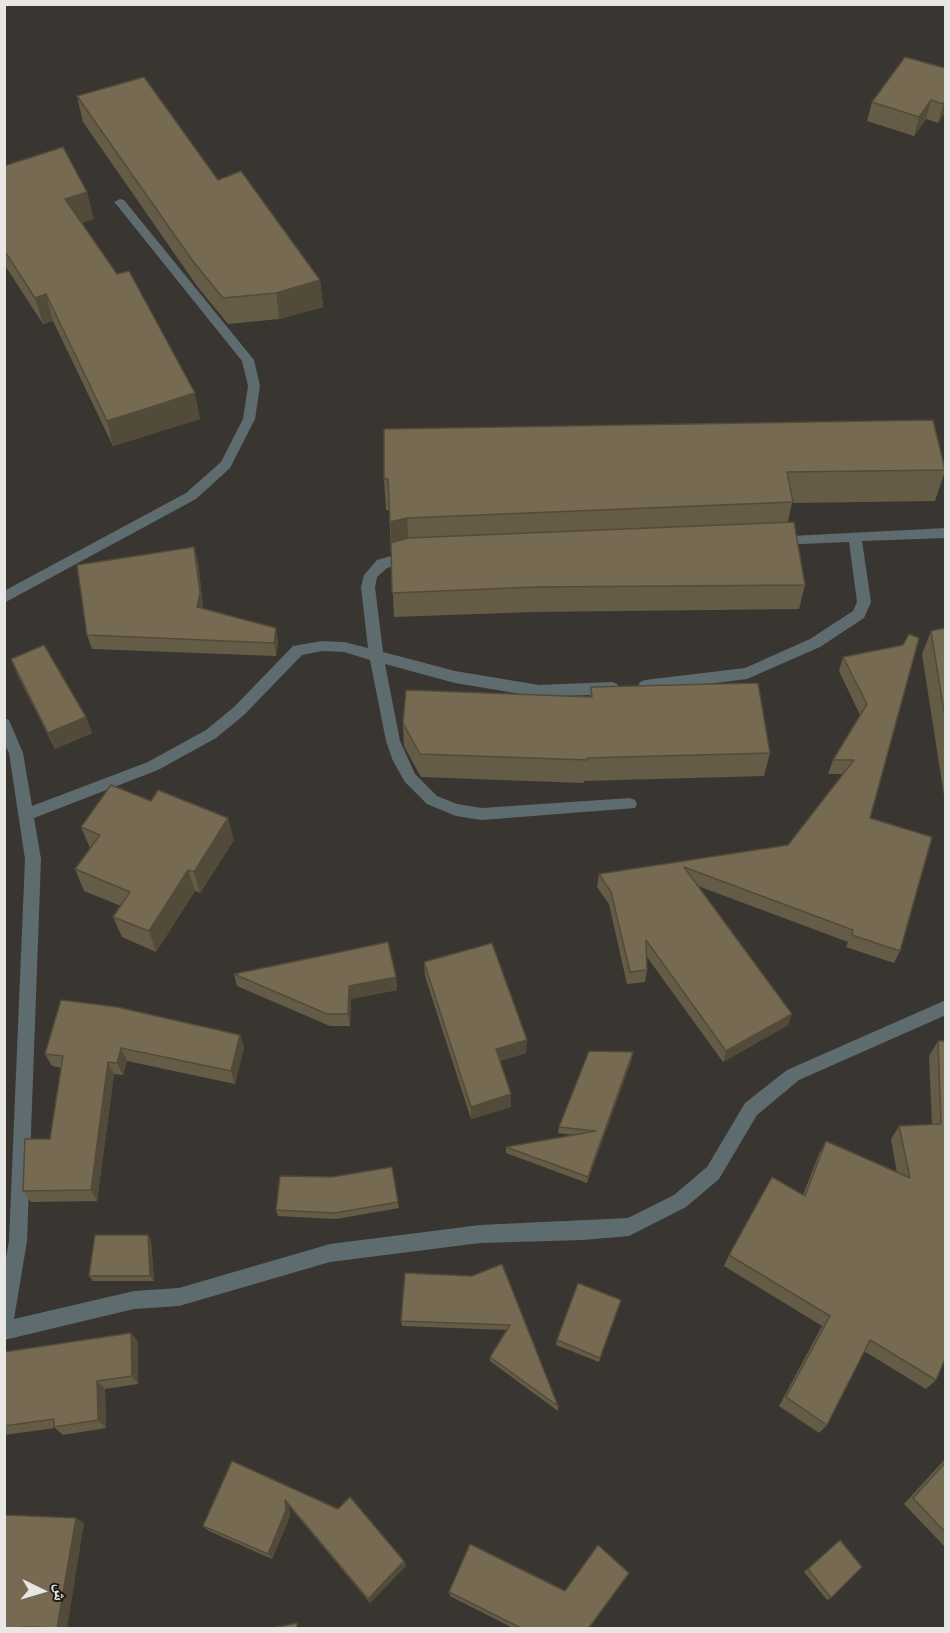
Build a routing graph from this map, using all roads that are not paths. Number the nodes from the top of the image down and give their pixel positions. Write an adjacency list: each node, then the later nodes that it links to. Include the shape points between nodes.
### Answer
1 (120, 202): 6 (street, via 248,360 254,386 249,419 226,465 191,496)
2 (945, 533): 3 (street)
3 (855, 537): 4 (street); 7 (street, via 864,602 860,614 815,643 747,673 661,686 539,690 455,677)
4 (761, 541)
5 (421, 555): 7 (street, via 390,560 371,575 368,588)
6 (4, 598)
7 (376, 656): 9 (street, via 400,761 410,778 432,800 456,810 482,814); 10 (street, via 344,647 298,650 211,734 153,765)
8 (4, 723): 10 (street, via 16,753)
9 (630, 804)
10 (26, 815): 12 (street, via 33,859 18,1241)
11 (945, 1007): 13 (street, via 793,1075 751,1108 712,1173 680,1201 629,1227 480,1234 330,1253 179,1297 134,1300)
12 (4, 1326)
13 (4, 1331)

